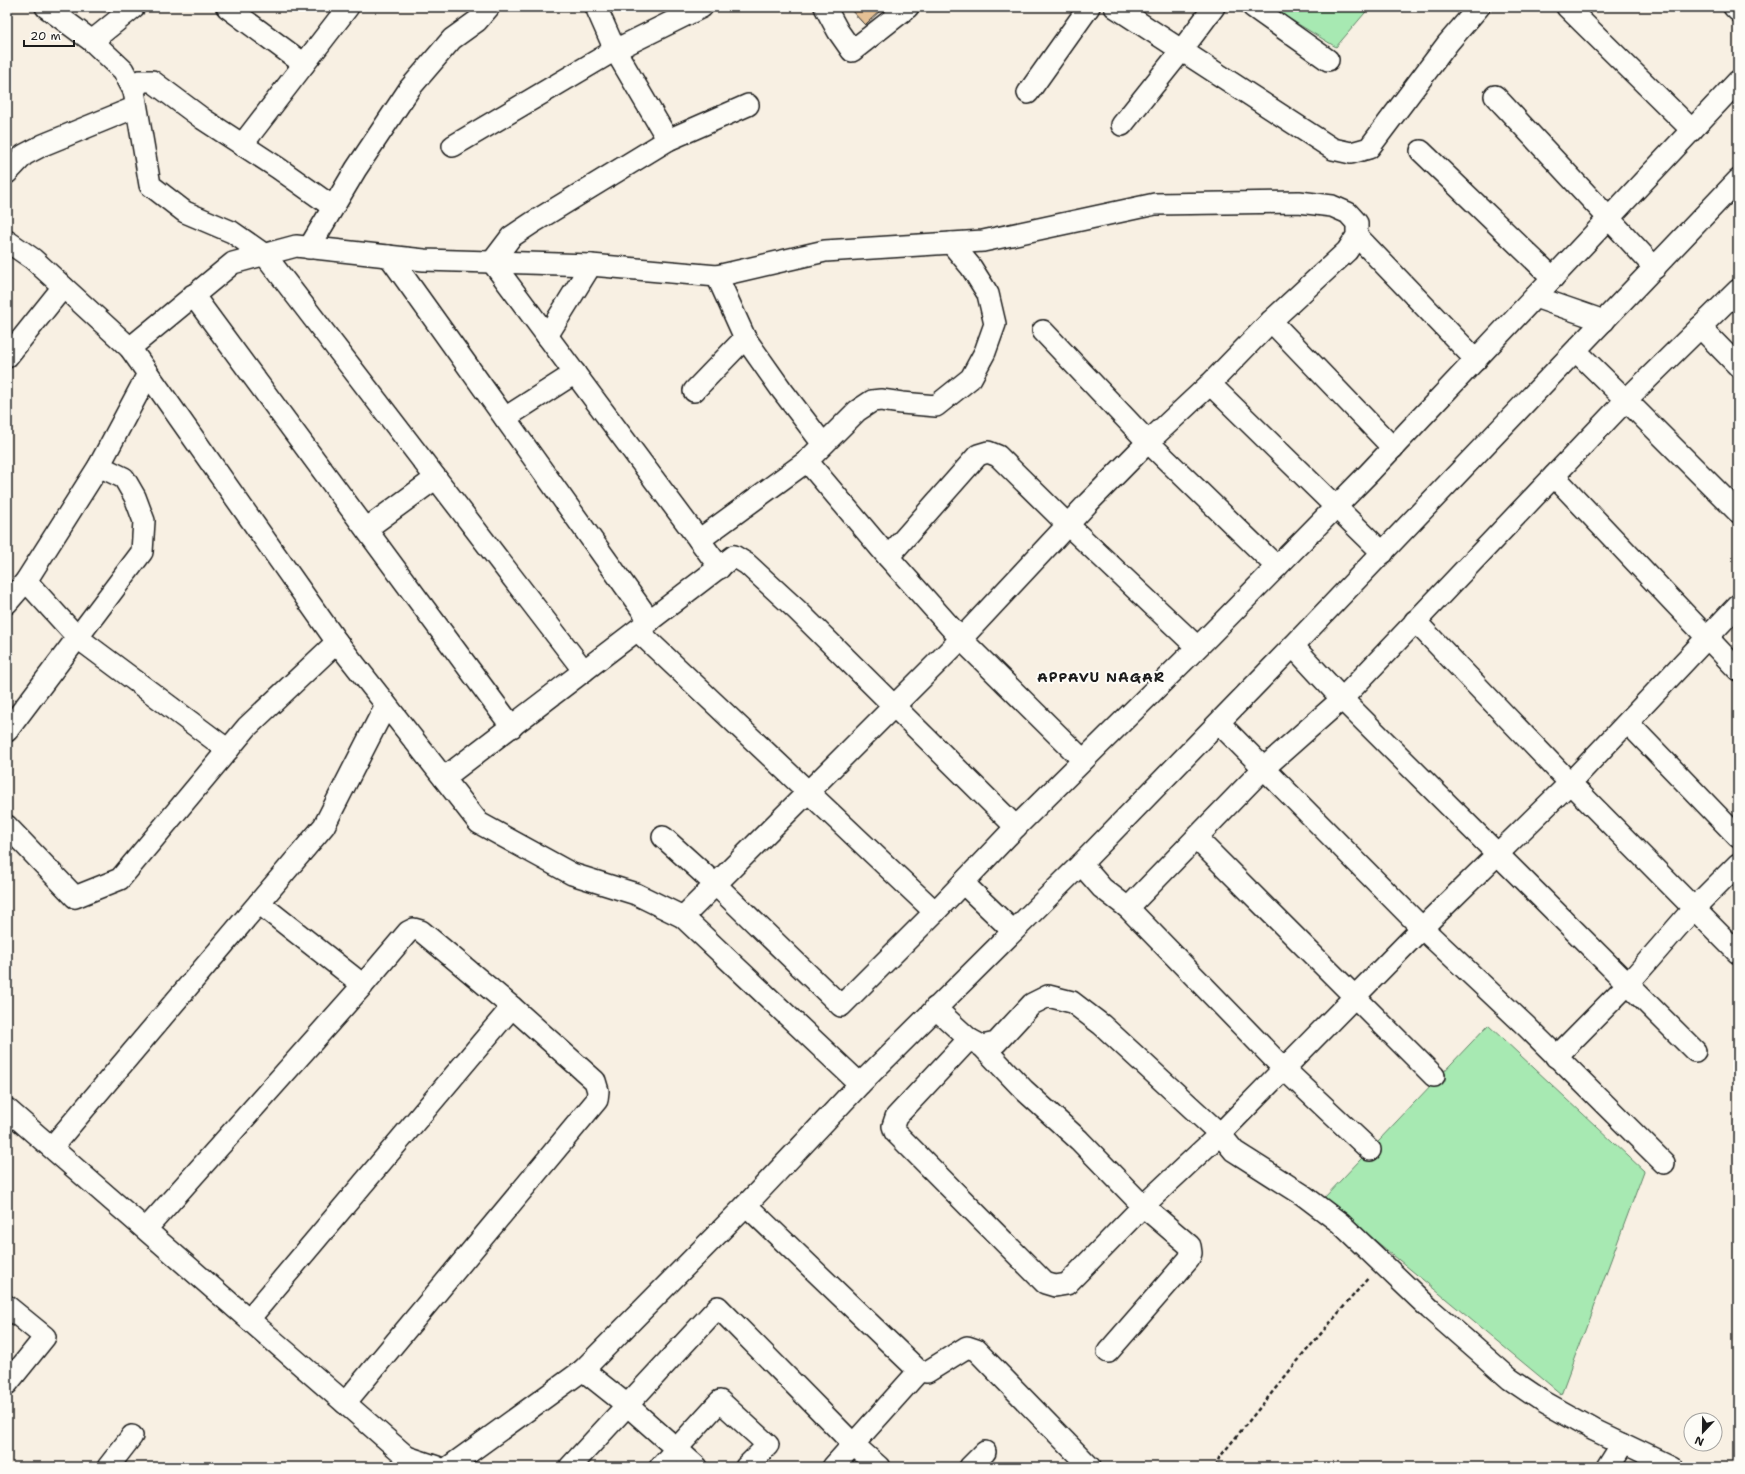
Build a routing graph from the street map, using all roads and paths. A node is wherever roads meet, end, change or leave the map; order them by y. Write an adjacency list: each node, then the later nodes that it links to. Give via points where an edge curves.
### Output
1 (46, 7): 18 (street)
2 (134, 7): 18 (street)
3 (226, 7): 22 (street)
4 (348, 7): 22 (street)
5 (489, 7): 36 (street, via 477,21 452,39 410,88)
6 (596, 7): 19 (street)
7 (702, 7): 19 (street)
8 (825, 7): 9 (street, via 852,51)
9 (908, 7)
10 (1089, 7): 24 (street)
11 (1115, 7): 20 (street)
12 (1214, 7): 20 (street)
13 (1252, 7): 21 (street)
14 (1567, 7): 29 (street)
15 (1734, 7): 17 (street)
16 (1474, 9): 20 (street, via 1369,148 1352,153 1333,149)
17 (1738, 11)
18 (92, 41): 26 (street, via 123,70)
19 (615, 50): 30 (street); 32 (street)
20 (1182, 51): 28 (street)
21 (1328, 60)
22 (304, 64): 31 (street)
23 (1738, 81): 29 (street)
24 (1028, 93)
25 (1495, 96): 37 (street)
26 (135, 99): 31 (street, via 140,81 152,81); 34 (street, via 24,155); 42 (street, via 150,185 185,212 232,232)
27 (748, 105): 30 (street)
28 (1122, 125)
29 (1692, 130): 37 (street)
30 (668, 140): 44 (street, via 511,237)
31 (242, 145): 36 (street)
32 (453, 146)
33 (1421, 151): 48 (street)
34 (7, 173)
35 (1738, 180): 46 (street)
36 (333, 207): 41 (street)
37 (1608, 219): 46 (street); 48 (street)
38 (1357, 236): 40 (street, via 1357,223 1348,213 1332,206 1299,202 1155,204 983,241); 53 (street, via 1347,251); 62 (street)
39 (7, 241): 49 (street, via 33,259)
40 (951, 243): 47 (street, via 825,251); 71 (street, via 971,267 988,294 995,324 985,352 971,378 936,406 872,401 857,411)
41 (309, 248): 42 (street, via 296,246); 43 (street)
42 (265, 255): 51 (street, via 233,263); 76 (street)
43 (389, 256): 44 (street); 69 (street)
44 (492, 262): 45 (street); 57 (street)
45 (592, 265): 47 (street); 57 (street)
46 (1655, 268): 54 (street)
47 (716, 276): 58 (street)
48 (1553, 278): 52 (street)
49 (63, 286): 59 (street); 61 (street)
50 (1738, 290): 55 (street)
51 (193, 295): 59 (street); 80 (street)
52 (1535, 297): 54 (street); 62 (street)
53 (1271, 321): 66 (street); 72 (street)
54 (1604, 321): 60 (street)
55 (1700, 327): 63 (street); 68 (street)
56 (1043, 331): 70 (street)
57 (547, 336): 64 (street)
58 (745, 338): 67 (street); 71 (street)
59 (130, 348): 65 (street)
60 (1576, 351): 68 (street); 82 (street)
61 (7, 357)
62 (1476, 360): 72 (street)
63 (1738, 366)
64 (575, 373): 69 (street); 81 (street)
65 (148, 374): 74 (street); 94 (street)
66 (1210, 384): 70 (street); 77 (street)
67 (694, 391)
68 (1626, 400): 75 (street); 78 (street)
69 (505, 418): 90 (street)
70 (1148, 442): 79 (street); 84 (street)
71 (823, 444): 73 (street)
72 (1393, 448): 77 (street)
73 (807, 461): 81 (street); 83 (street)
74 (100, 466): 86 (street); 91 (street, via 124,478 135,497 144,521 142,552)
75 (1554, 476): 89 (street); 92 (street)
76 (436, 478): 80 (street); 98 (street)
77 (1336, 508): 82 (street); 84 (street)
78 (1738, 512)
79 (1068, 525): 83 (street, via 998,456 988,452 978,455); 93 (street); 96 (street)
80 (366, 529): 104 (street)
81 (700, 540): 85 (street)
82 (1383, 553): 95 (street)
83 (888, 557): 93 (street)
84 (1277, 567): 96 (street)
85 (720, 568): 90 (street); 101 (street, via 734,556 747,564)
86 (26, 582): 87 (street); 91 (street)
87 (7, 604)
88 (1738, 605): 92 (street)
89 (1415, 621): 99 (street); 110 (street)
90 (644, 626): 98 (street); 111 (street)
91 (78, 638): 105 (street); 106 (street)
92 (1707, 638): 97 (street); 102 (street)
93 (961, 639): 101 (street); 107 (street)
94 (338, 642): 100 (street); 106 (street, via 247,727)
95 (1293, 646): 99 (street); 103 (street)
96 (1197, 647): 107 (street)
97 (1738, 670)
98 (584, 672): 104 (street)
99 (1342, 699): 108 (street); 117 (street)
100 (386, 705): 109 (street); 122 (street, via 324,826)
101 (894, 705): 111 (street); 113 (street)
102 (1628, 722): 110 (street); 115 (street)
103 (1219, 723): 108 (street); 118 (street)
104 (512, 727): 109 (street)
105 (7, 730)
106 (228, 750): 112 (street, via 120,879 75,897)
107 (1083, 760): 113 (street)
108 (1264, 768): 116 (street); 127 (street)
109 (444, 778): 126 (street, via 479,823 572,874 636,894)
110 (1570, 783): 117 (street); 124 (street)
111 (808, 792): 121 (street); 125 (street)
112 (7, 826)
113 (1016, 827): 120 (street)
114 (663, 837): 121 (street)
115 (1738, 837)
116 (1196, 838): 123 (street); 132 (street)
117 (1498, 853): 127 (street); 130 (street)
118 (1081, 864): 123 (street, via 1102,888); 128 (street)
119 (1738, 864): 124 (street)
120 (963, 883): 125 (street); 128 (street)
121 (716, 885): 125 (street, via 841,1006); 126 (street)
122 (259, 903): 131 (street); 143 (street)
123 (1128, 908): 138 (street)
124 (1694, 908): 129 (street); 130 (street)
125 (935, 912)
126 (683, 917): 140 (street)
127 (1422, 928): 132 (street); 137 (street)
128 (1013, 931): 134 (street)
129 (1738, 953)
130 (1628, 984): 136 (street); 137 (street)
131 (363, 985): 133 (street, via 408,932 414,929 421,931); 148 (street)
132 (1355, 997): 138 (street); 139 (street)
133 (512, 1007): 151 (street); 156 (street, via 595,1081 598,1091 596,1100)
134 (934, 1008): 135 (street); 140 (street)
135 (975, 1043): 142 (street, via 996,1043 1032,1004 1048,996 1072,1002 1102,1025); 147 (street, via 1079,1140); 147 (street, via 896,1117 893,1126 895,1132 1045,1282 1055,1286 1067,1284)
136 (1695, 1051)
137 (1556, 1056): 145 (street)
138 (1283, 1068): 142 (street); 144 (street)
139 (1434, 1076)
140 (860, 1084): 146 (street)
141 (7, 1109): 143 (street)
142 (1220, 1134): 147 (street); 149 (street, via 1234,1151 1303,1195 1340,1223)
143 (52, 1147): 148 (street)
144 (1370, 1150)
145 (1664, 1163)
146 (746, 1205): 153 (street); 154 (street)
147 (1144, 1206): 152 (street, via 1190,1246 1191,1254)
148 (146, 1229): 151 (street)
149 (1381, 1263): 159 (street, via 1510,1379 1544,1402); 172 (path, via 1219,1458)
150 (7, 1306): 155 (street, via 45,1337)
151 (249, 1319): 156 (street)
152 (1108, 1352)
153 (583, 1370): 157 (street); 164 (street)
154 (919, 1371): 160 (street); 171 (street, via 927,1372 967,1347 976,1350)
155 (7, 1384)
156 (345, 1403): 163 (street, via 407,1457)
157 (627, 1405): 160 (street, via 718,1307); 161 (street); 165 (street)
158 (132, 1436): 162 (street)
159 (1621, 1443): 173 (street); 174 (street)
160 (854, 1445): 169 (street); 170 (street)
161 (675, 1449): 166 (street); 167 (street); 168 (street, via 720,1401 768,1445)
162 (108, 1467)
163 (437, 1467)
164 (450, 1467)
165 (570, 1467)
166 (660, 1467)
167 (697, 1467)
168 (746, 1467)
169 (833, 1467)
170 (879, 1467)
171 (1090, 1467)
172 (1216, 1467)
173 (1606, 1467)
174 (1671, 1467)

